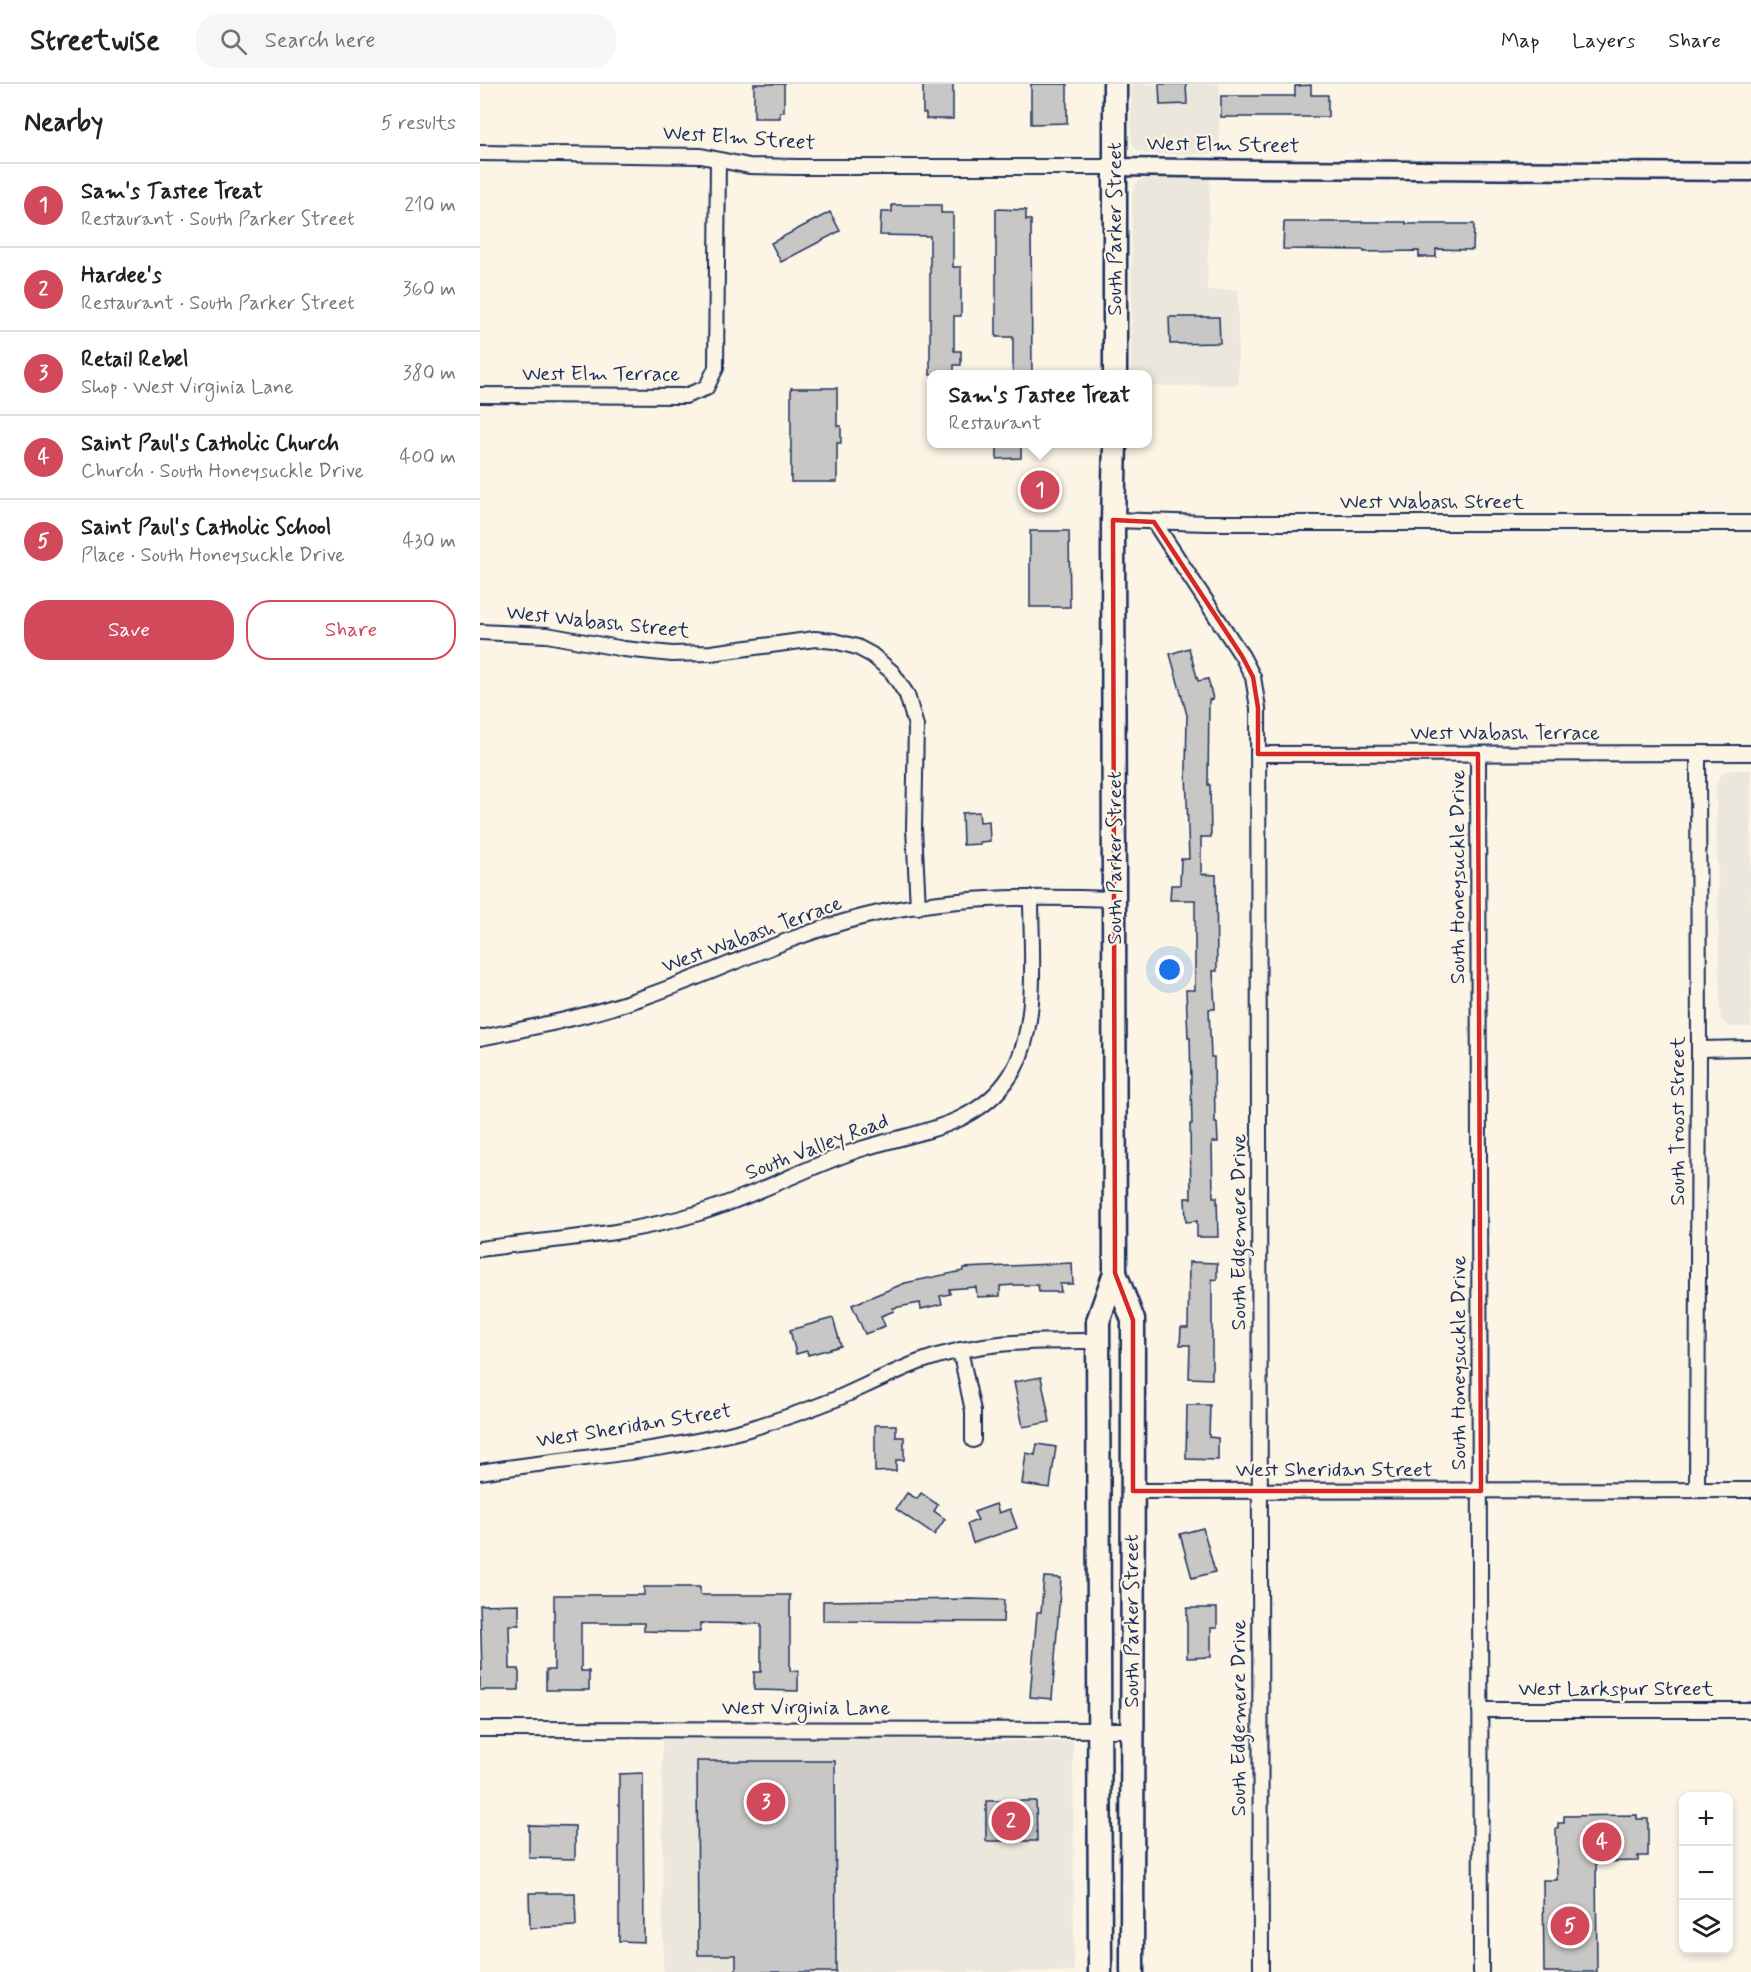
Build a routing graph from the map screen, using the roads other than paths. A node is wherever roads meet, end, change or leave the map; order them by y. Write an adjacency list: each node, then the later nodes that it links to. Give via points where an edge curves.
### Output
1 (1115, 84): 4 (highway, South Parker Street)
2 (480, 153): 3 (street, West Elm Street, via 657,154)
3 (718, 160): 4 (street, West Elm Street, via 788,167); 7 (street, West Elm Terrace, via 716,368 706,387 685,396)
4 (1115, 166): 5 (street, West Elm Street); 6 (highway, South Parker Street)
5 (1751, 172)
6 (1115, 370)
7 (480, 396)
8 (1115, 448): 9 (highway, South Parker Street)
9 (1113, 520): 10 (street, West Wabash Street); 18 (highway, South Parker Street)
10 (1154, 522): 11 (street, West Wabash Street); 15 (street, South Edgemere Drive, via 1253,677)
11 (1751, 523)
12 (480, 632): 19 (street, West Wabash Street, via 547,635 672,654 711,653 815,639 857,647 872,655 892,672 907,695 916,726)
13 (1698, 753): 14 (street, West Wabash Terrace); 16 (street, West Wabash Terrace); 22 (street, South Troost Street)
14 (1751, 753)
15 (1258, 754): 16 (street, West Wabash Terrace); 32 (street, South Edgemere Drive)
16 (1478, 754): 33 (street, South Honeysuckle Drive)
17 (1031, 898): 18 (street, West Wabash Terrace); 19 (street, West Wabash Terrace); 23 (street, South Valley Road, via 1030,1024 1023,1051 998,1092 970,1114 936,1129 834,1158 764,1191 698,1214 610,1232)
18 (1116, 899): 24 (highway, South Parker Street)
19 (918, 907): 20 (street, West Wabash Terrace, via 814,930 599,1012)
20 (480, 1038)
21 (1751, 1048): 22 (street)
22 (1699, 1049): 29 (street, South Troost Street)
23 (480, 1249)
24 (1115, 1273): 25 (highway, South Parker Street, via 1098,1321); 31 (highway, South Parker Street, via 1133,1320)
25 (1098, 1341): 26 (street, West Sheridan Street, via 1026,1341); 37 (highway, South Parker Street)
26 (960, 1350): 27 (street, via 973,1411); 28 (street, West Sheridan Street, via 919,1362 833,1400 745,1430 654,1449)
27 (973, 1440)
28 (480, 1472)
29 (1696, 1490): 30 (street, West Sheridan Street); 33 (street, West Sheridan Street)
30 (1751, 1490)
31 (1133, 1491): 32 (street, West Sheridan Street); 38 (highway, South Parker Street)
32 (1260, 1491): 33 (street, West Sheridan Street); 41 (street, South Edgemere Drive)
33 (1481, 1491): 34 (street, South Honeysuckle Drive)
34 (1480, 1710): 35 (street, West Larkspur Street); 42 (street, South Honeysuckle Drive)
35 (1751, 1710)
36 (480, 1729): 37 (street, West Virginia Lane)
37 (1099, 1730): 38 (street, West Virginia Lane); 39 (highway, South Parker Street)
38 (1132, 1730): 40 (highway, South Parker Street)
39 (1100, 1972)
40 (1132, 1972)
41 (1261, 1972)
42 (1481, 1972)

